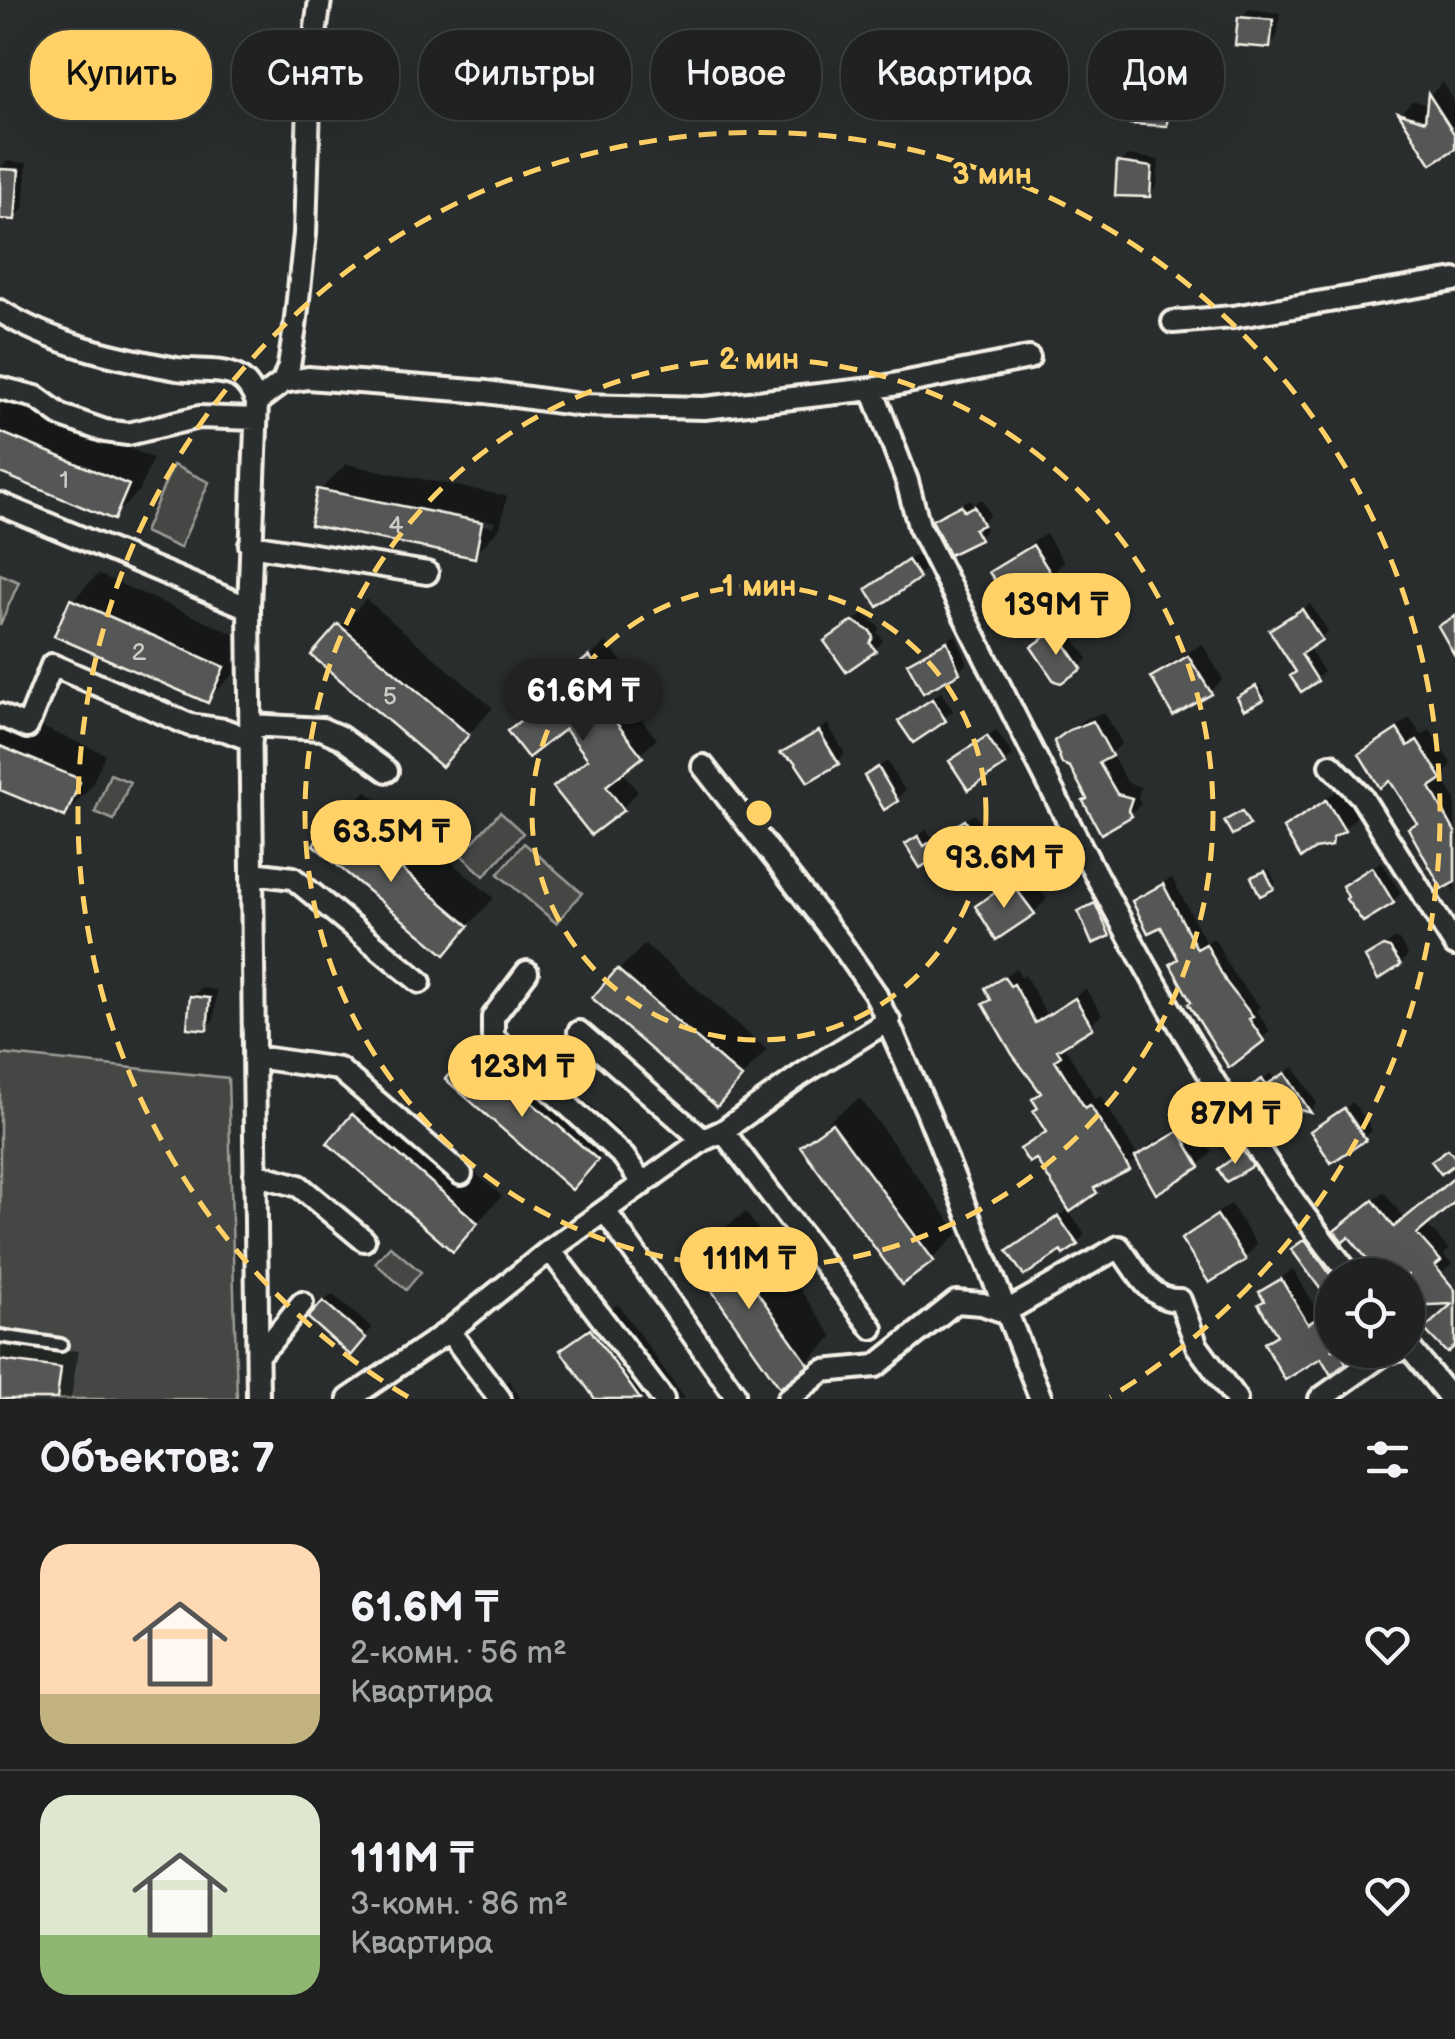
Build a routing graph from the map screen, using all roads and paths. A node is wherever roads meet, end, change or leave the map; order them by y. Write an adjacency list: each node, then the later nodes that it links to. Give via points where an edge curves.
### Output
1 (322, 2): 6 (street, via 310,70 305,234)
2 (1455, 280): 4 (street)
3 (0, 311): 9 (street, via 61,340 239,378)
4 (1172, 322)
5 (1028, 358): 8 (street)
6 (283, 382): 8 (street, via 347,379 644,409); 9 (street)
7 (0, 388): 9 (street, via 36,397 62,416 106,432 128,434)
8 (872, 388): 33 (street, via 919,526 1112,908 1193,1047)
9 (256, 411): 11 (street)
10 (0, 504): 13 (street)
11 (250, 544): 12 (street); 13 (street)
12 (427, 573)
13 (248, 608): 15 (street)
14 (0, 715): 15 (street, via 27,727 52,665 190,725)
15 (251, 732): 18 (street, via 322,729); 19 (street)
16 (703, 766): 23 (street, via 839,941)
17 (1331, 766): 20 (street, via 1361,796)
18 (387, 771)
19 (252, 873): 22 (street, via 293,878); 25 (street)
20 (1455, 946)
21 (526, 972): 29 (street, via 493,1017 493,1037 624,1158)
22 (420, 982)
23 (888, 1020): 26 (street); 35 (street)
24 (580, 1032): 26 (street)
25 (256, 1056): 27 (street); 28 (street, via 339,1069)
26 (713, 1136): 29 (street); 36 (street)
27 (255, 1174): 31 (street, via 299,1186); 40 (street)
28 (460, 1174)
29 (643, 1184): 30 (street)
30 (605, 1211): 32 (street); 43 (street)
31 (364, 1240)
32 (550, 1250): 37 (street); 47 (street)
33 (1338, 1258)
34 (302, 1303): 40 (street)
35 (1005, 1312): 48 (street, via 956,1302 876,1366 823,1371); 49 (street); 50 (street, via 1119,1247 1157,1296 1180,1300 1198,1346)
36 (872, 1328)
37 (449, 1331): 45 (street); 46 (street)
38 (0, 1336): 39 (lane)
39 (60, 1345)
40 (258, 1354): 44 (street)
41 (1364, 1368): 51 (street)
42 (1423, 1368): 52 (street)
43 (734, 1393)
44 (258, 1399)
45 (350, 1399)
46 (500, 1399)
47 (663, 1399)
48 (788, 1399)
49 (1041, 1399)
50 (1236, 1399)
51 (1320, 1399)
52 (1451, 1399)

